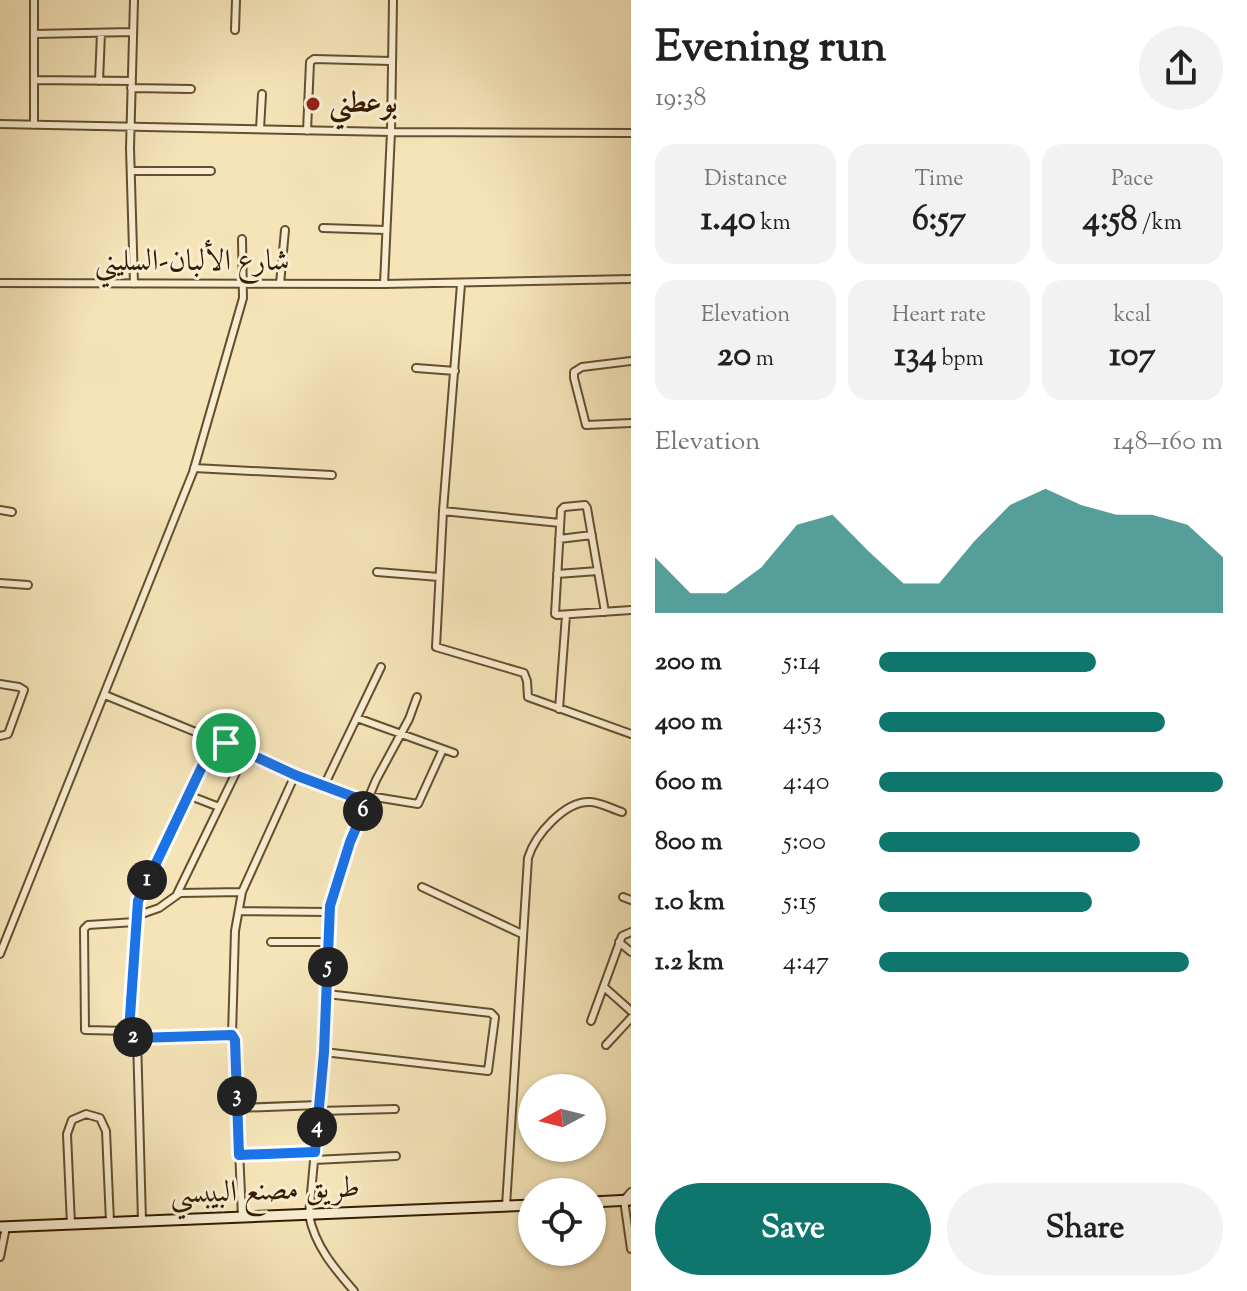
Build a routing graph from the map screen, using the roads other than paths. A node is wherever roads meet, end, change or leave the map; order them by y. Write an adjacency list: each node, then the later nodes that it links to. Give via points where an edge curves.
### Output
1 (34, 0): 8 (street)
2 (134, 0): 6 (street)
3 (236, 0): 5 (street)
4 (393, 0): 9 (street)
5 (235, 30)
6 (133, 32): 7 (street); 12 (street)
7 (101, 33): 8 (street); 11 (street)
8 (34, 34): 10 (street)
9 (391, 61): 19 (street, via 310,62); 20 (street)
10 (34, 80): 11 (street); 16 (street)
11 (99, 81): 12 (street)
12 (132, 84): 13 (street); 17 (street)
13 (191, 89)
14 (262, 94): 18 (street)
15 (0, 124): 16 (street)
16 (34, 125): 17 (street)
17 (131, 125): 18 (street); 22 (street)
18 (260, 129): 19 (street)
19 (307, 131): 20 (street)
20 (391, 132): 21 (street); 26 (street)
21 (631, 133)
22 (133, 171): 23 (street); 31 (street)
23 (211, 171)
24 (323, 228): 26 (street)
25 (285, 230): 32 (street)
26 (386, 230): 33 (street)
27 (242, 239): 30 (street)
28 (631, 279): 34 (street, شارع الألبان-السليني)
29 (0, 283): 31 (street, شارع الألبان-السليني)
30 (242, 283): 31 (street, شارع الألبان-السليني); 32 (street, شارع الألبان-السليني); 39 (street, via 243,298)
31 (134, 284)
32 (280, 284): 33 (street, شارع الألبان-السليني)
33 (384, 284): 34 (street, شارع الألبان-السليني)
34 (461, 284): 37 (street)
35 (631, 361): 38 (street, via 582,367 574,378 586,425)
36 (416, 368): 37 (street)
37 (455, 371): 42 (street)
38 (631, 423)
39 (194, 468): 40 (street); 58 (street)
40 (332, 475)
41 (0, 510): 43 (street)
42 (443, 511): 44 (street); 50 (street)
43 (12, 512)
44 (560, 523): 45 (street, via 564,507 585,505); 46 (street)
45 (592, 535): 46 (street); 47 (street)
46 (559, 539): 49 (street)
47 (598, 571): 49 (street); 54 (street)
48 (377, 572): 50 (street)
49 (557, 574): 55 (street, via 553,612)
50 (439, 577): 60 (street, via 436,647 524,673 528,697)
51 (0, 583): 52 (street)
52 (28, 585)
53 (631, 610): 54 (street)
54 (605, 612): 55 (street)
55 (566, 615): 60 (street)
56 (381, 667): 61 (street)
57 (0, 686): 64 (street, via 24,690 8,734)
58 (105, 695): 65 (street); 87 (street)
59 (417, 697): 62 (street)
60 (559, 709): 63 (street)
61 (357, 718): 62 (street); 70 (street)
62 (401, 733): 66 (street); 72 (street)
63 (631, 734)
64 (0, 736)
65 (226, 743): 67 (street); 71 (street, via 208,754)
66 (443, 749): 68 (street); 72 (street, via 418,804)
67 (246, 752): 69 (street); 73 (street)
68 (454, 753)
69 (295, 775): 70 (street); 76 (street)
70 (324, 786): 72 (street)
71 (188, 795): 73 (street); 80 (street, via 139,895)
72 (368, 799): 79 (street)
73 (219, 807): 77 (street)
74 (622, 812): 82 (street, via 595,802 573,805 538,838 527,865)
75 (422, 887): 82 (street)
76 (242, 892): 77 (street); 78 (street)
77 (177, 894): 80 (street)
78 (239, 911): 79 (street); 94 (street)
79 (329, 912): 84 (street)
80 (136, 919): 93 (street); 93 (street, via 84,929 85,1030)
81 (631, 932): 85 (street)
82 (522, 934): 106 (street)
83 (271, 942): 84 (street)
84 (328, 942): 89 (street)
85 (619, 942): 86 (street); 88 (street)
86 (631, 952)
87 (0, 954)
88 (604, 987): 90 (street); 92 (street)
89 (327, 994): 97 (street); 97 (street, via 495,1017 488,1071)
90 (631, 1011)
91 (631, 1018): 96 (street)
92 (591, 1021)
93 (129, 1031): 95 (street)
94 (232, 1035): 95 (street); 98 (street)
95 (137, 1038): 110 (street)
96 (606, 1045)
97 (324, 1052): 99 (street)
98 (237, 1108): 99 (street); 101 (street)
99 (319, 1108): 100 (street); 102 (street)
100 (395, 1109)
101 (239, 1155): 102 (street); 109 (street)
102 (315, 1156): 103 (street); 108 (street)
103 (396, 1156)
104 (629, 1197): 105 (main road); 114 (street)
105 (606, 1200)
106 (506, 1206): 107 (main road, طريق مصنع البيبسي); 108 (main road, طريق مصنع البيبسي)
107 (518, 1206)
108 (309, 1215): 109 (main road, طريق مصنع البيبسي); 116 (street, via 327,1260)
109 (242, 1217): 110 (main road, طريق مصنع البيبسي)
110 (142, 1221): 111 (main road, طريق مصنع البيبسي)
111 (110, 1222): 112 (main road, طريق مصنع البيبسي); 112 (street, via 106,1131 100,1118 86,1114 72,1120 67,1134)
112 (71, 1225): 113 (main road, طريق مصنع البيبسي)
113 (3, 1227): 115 (street)
114 (631, 1249)
115 (0, 1257)
116 (354, 1291)

